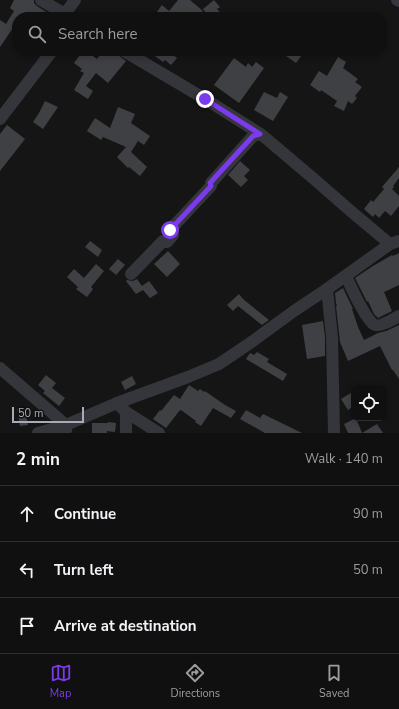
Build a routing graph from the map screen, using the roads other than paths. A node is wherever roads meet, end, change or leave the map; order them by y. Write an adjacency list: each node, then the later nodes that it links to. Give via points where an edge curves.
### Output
1 (41, 0): 3 (street)
2 (75, 0): 4 (street)
3 (62, 12)
4 (69, 12)
5 (48, 56): 7 (street)
6 (132, 56): 8 (street)
7 (0, 119)
8 (260, 134): 9 (street); 10 (street, via 253,136 210,183 211,186 170,230 173,235 167,242 163,241)
9 (394, 242): 11 (street)
10 (131, 274)
11 (346, 276): 12 (street); 13 (street, via 370,322 379,325)
12 (327, 289): 15 (street, via 219,364); 21 (street, via 332,338)
13 (399, 316)
14 (0, 368): 17 (street)
15 (117, 403): 16 (street); 17 (street)
16 (126, 412): 19 (street); 20 (street)
17 (66, 429): 18 (street)
18 (38, 433)
19 (126, 433)
20 (159, 433)
21 (334, 433)

